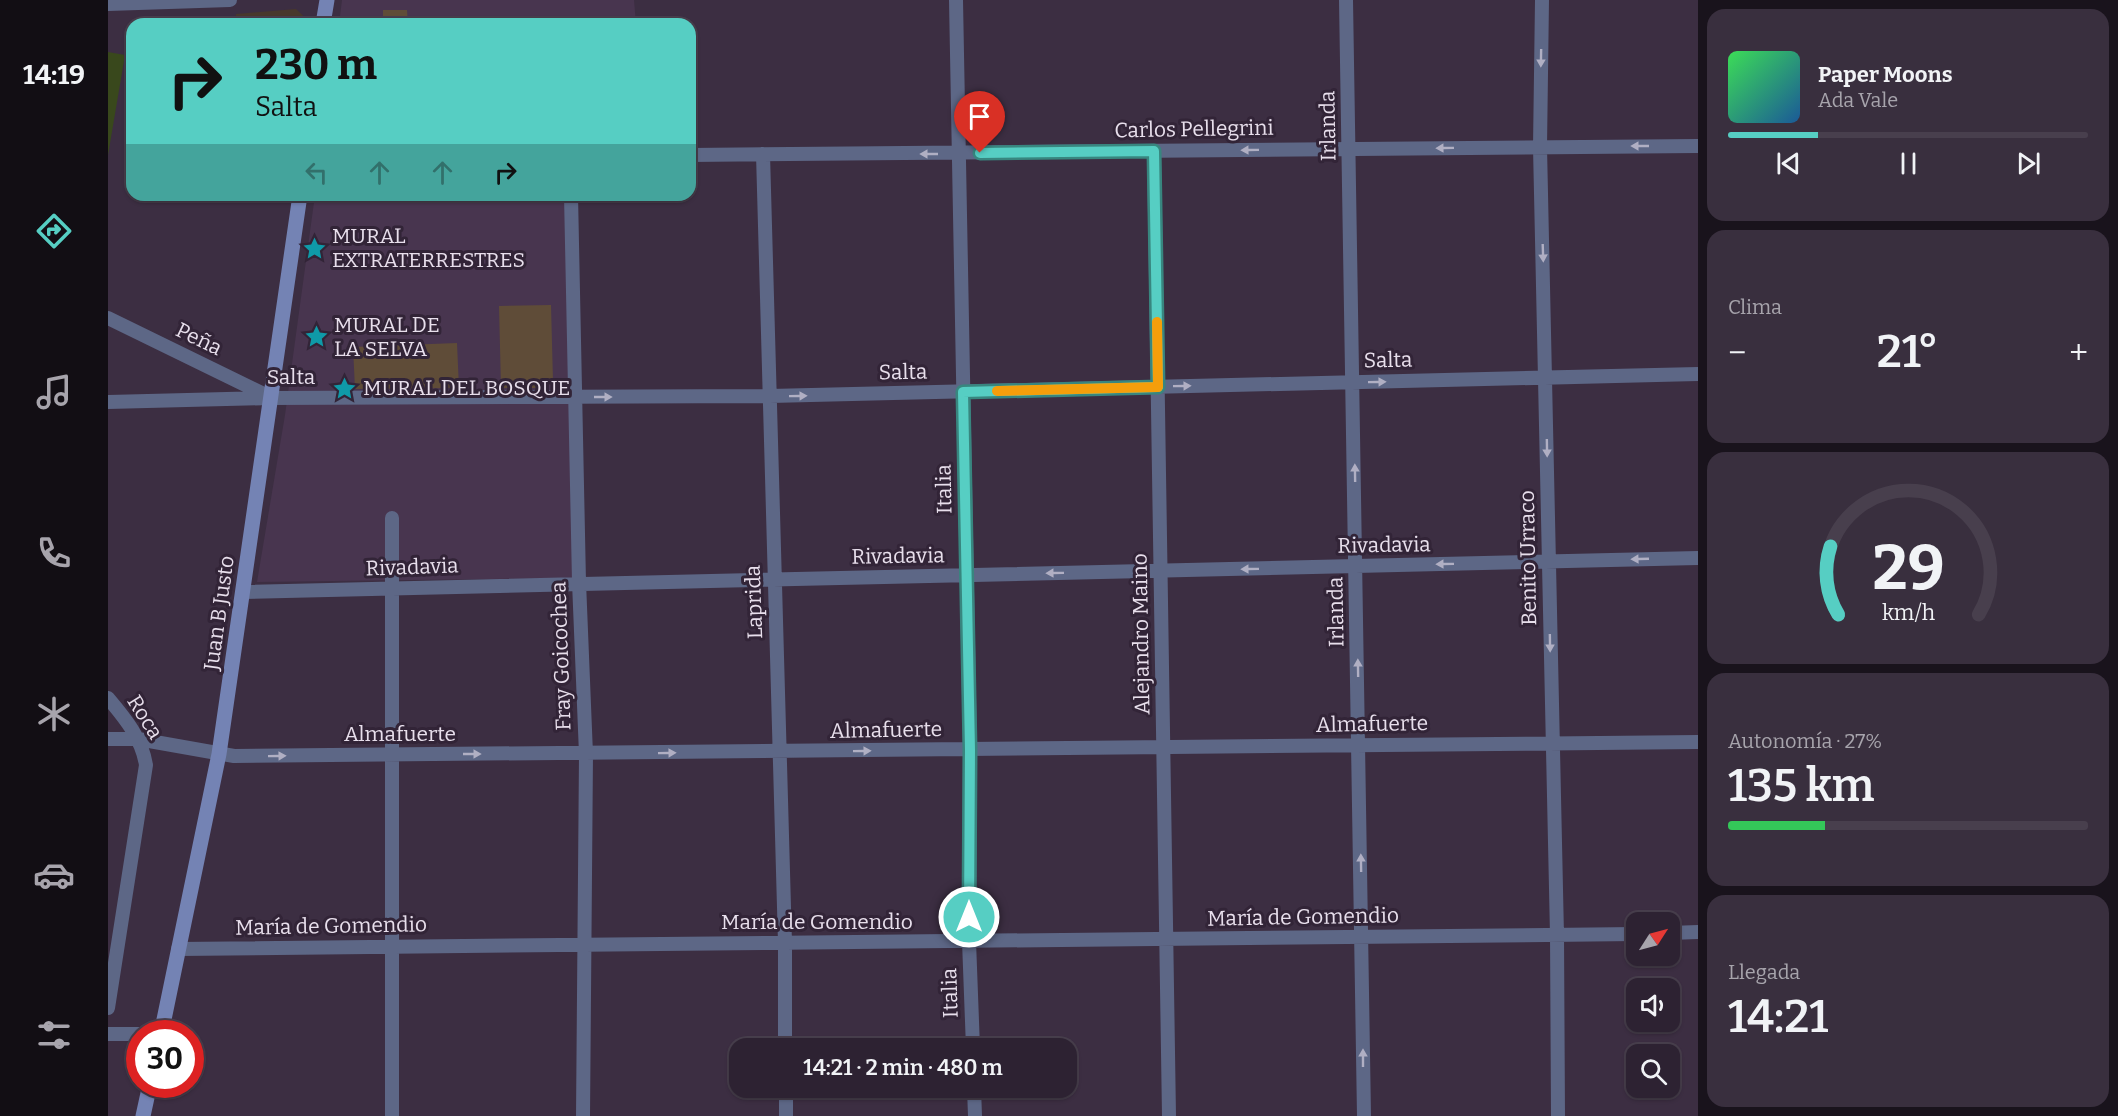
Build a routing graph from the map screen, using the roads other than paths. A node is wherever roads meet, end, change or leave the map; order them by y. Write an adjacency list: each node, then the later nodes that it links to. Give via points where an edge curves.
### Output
1 (230, 0): 6 (street)
2 (327, 0): 7 (main road)
3 (956, 0): 13 (street, Italia)
4 (1347, 0): 10 (street, Irlanda)
5 (1542, 0): 9 (street, Benito Urraco, one-way to 9)
6 (108, 4)
7 (324, 18)
8 (1698, 146): 9 (street, Carlos Pellegrini, one-way to 9)
9 (1540, 147): 10 (street, Carlos Pellegrini, one-way to 10); 19 (street, Benito Urraco, one-way to 19)
10 (1349, 149): 11 (street, Carlos Pellegrini, one-way to 11); 20 (street, Irlanda)
11 (1154, 151): 13 (street, Carlos Pellegrini); 21 (street, Alejandro Maino)
12 (763, 154): 13 (street, Carlos Pellegrini, one-way to 12); 14 (street, Carlos Pellegrini); 23 (street, Laprida)
13 (958, 154): 22 (street, Italia)
14 (696, 155)
15 (299, 201): 25 (main road, Juan B Justo)
16 (571, 201): 24 (street, Fray Goicochea)
17 (108, 318): 25 (street, Peña)
18 (1698, 374): 19 (street, Salta)
19 (1546, 378): 20 (street, Salta, one-way to 19); 29 (street, Benito Urraco, one-way to 29)
20 (1353, 382): 21 (street, Salta, one-way to 20); 30 (street, Irlanda, one-way to 20)
21 (1158, 387): 22 (street, Salta); 31 (street, Alejandro Maino)
22 (963, 392): 23 (street, Salta, one-way to 22); 32 (street, Italia)
23 (770, 396): 24 (street, Salta, one-way to 23); 33 (street, Laprida)
24 (575, 397): 25 (street, Salta); 34 (street, Fray Goicochea)
25 (271, 398): 26 (street, Salta); 36 (main road, Juan B Justo)
26 (108, 402)
27 (392, 518): 35 (street)
28 (1698, 558): 29 (street, Rivadavia, one-way to 29)
29 (1548, 562): 30 (street, Rivadavia, one-way to 30); 41 (street, Benito Urraco, one-way to 41)
30 (1356, 566): 31 (street, Rivadavia, one-way to 31); 42 (street, Irlanda, one-way to 30)
31 (1161, 571): 32 (street, Rivadavia, one-way to 32); 43 (street, Alejandro Maino)
32 (967, 575): 33 (street, Rivadavia); 44 (street, Italia)
33 (774, 580): 34 (street, Rivadavia); 45 (street, Laprida)
34 (579, 582): 35 (street, Rivadavia); 48 (street, Fray Goicochea)
35 (393, 589): 36 (street, Rivadavia); 47 (street)
36 (243, 592): 46 (main road, Juan B Justo)
37 (108, 698): 39 (street, Roca)
38 (108, 739): 39 (street)
39 (138, 739): 46 (street); 60 (street, Roca, via 146,765)
40 (1698, 742): 41 (street, Almafuerte)
41 (1552, 743): 42 (street, Almafuerte); 52 (street, Benito Urraco)
42 (1359, 745): 43 (street, Almafuerte); 53 (street, Irlanda, one-way to 42)
43 (1163, 747): 44 (street, Almafuerte); 54 (street, Alejandro Maino)
44 (970, 750): 45 (street, Almafuerte, one-way to 44); 55 (street, Italia)
45 (779, 752): 48 (street, Almafuerte, one-way to 45); 56 (street, Laprida)
46 (219, 754): 47 (street, Almafuerte, one-way to 47); 59 (main road, Juan B Justo)
47 (392, 754): 48 (street, Almafuerte, one-way to 48); 58 (street)
48 (586, 754): 57 (street, Fray Goicochea)
49 (1698, 932): 50 (street)
50 (1680, 933)
51 (1626, 934): 52 (street, María de Gomendio)
52 (1557, 935): 53 (street, María de Gomendio); 76 (street, Benito Urraco)
53 (1362, 937): 54 (street, María de Gomendio); 75 (street, Irlanda, one-way to 53)
54 (1167, 939): 55 (street, María de Gomendio); 74 (street, Alejandro Maino)
55 (969, 941): 56 (street, María de Gomendio); 65 (street, Italia)
56 (784, 943): 57 (street, María de Gomendio); 64 (street, Laprida)
57 (583, 945): 58 (street, María de Gomendio); 71 (street, Fray Goicochea)
58 (392, 946): 59 (street, María de Gomendio); 70 (street)
59 (178, 949): 61 (main road, Juan B Justo)
60 (108, 1008)
61 (164, 1020)
62 (108, 1034): 63 (street)
63 (126, 1034)
64 (785, 1038)
65 (973, 1038)
66 (147, 1098): 69 (main road)
67 (786, 1098): 72 (street)
68 (974, 1098): 73 (street)
69 (143, 1116)
70 (392, 1116)
71 (583, 1116)
72 (786, 1116)
73 (975, 1116)
74 (1169, 1116)
75 (1364, 1116)
76 (1558, 1116)

